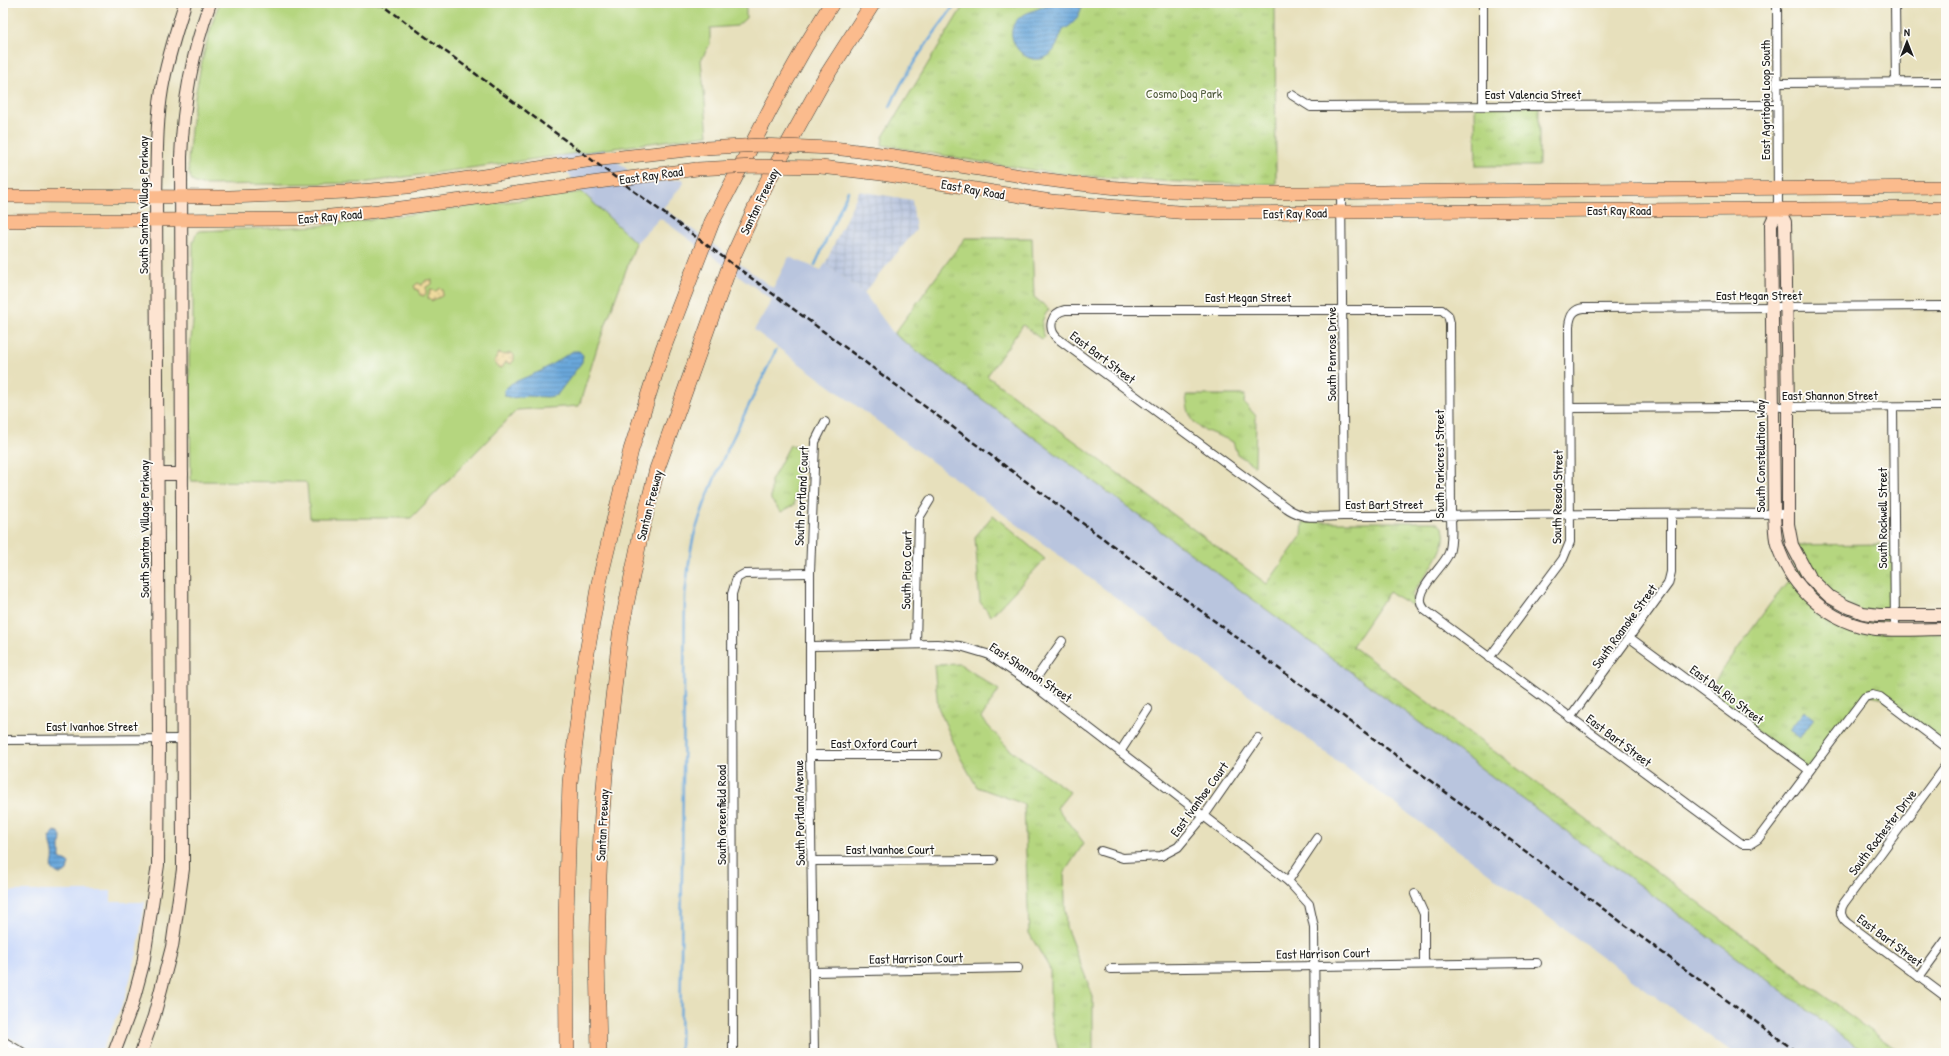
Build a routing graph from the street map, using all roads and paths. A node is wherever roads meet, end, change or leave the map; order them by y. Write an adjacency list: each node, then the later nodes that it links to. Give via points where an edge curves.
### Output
1 (186, 3): 17 (main road, South Santan Village Parkway, via 170,52 162,90)
2 (210, 3): 18 (main road, via 194,54 185,102)
3 (832, 3): 92 (highway, via 776,99 712,222 663,349 631,450 599,583 585,664 570,782 566,916)
4 (873, 3): 93 (highway, Santan Freeway, via 823,81 767,182 734,254 657,469 620,636 607,751 599,876)
5 (1483, 3): 13 (street)
6 (1777, 3): 10 (street, East Agritopia Loop South)
7 (1895, 3): 8 (street)
8 (1896, 82): 9 (street); 10 (street)
9 (1946, 82)
10 (1777, 83): 12 (street, East Agritopia Loop South)
11 (1292, 95): 13 (street, East Valencia Street, via 1311,107)
12 (1777, 104): 13 (street, East Valencia Street); 19 (street, East Agritopia Loop South)
13 (1483, 106)
14 (1946, 187): 19 (main road, East Ray Road)
15 (1341, 192): 18 (main road, East Ray Road, bridge, via 1196,191 1109,187 888,154 832,148 760,145 600,159 407,187 312,194); 19 (main road, East Ray Road); 21 (street, South Penrose Drive)
16 (3, 196): 17 (main road, East Ray Road)
17 (156, 197): 18 (main road, East Ray Road); 22 (main road, South Santan Village Parkway)
18 (181, 197): 23 (main road)
19 (1778, 198): 20 (main road, East Ray Road); 21 (main road, East Ray Road); 25 (main road, via 1785,222); 27 (main road, South Constellation Way, via 1771,224)
20 (1946, 208)
21 (1341, 212): 23 (main road, East Ray Road, bridge, via 1189,213 1106,207 1007,195 882,174 821,167 754,166 697,169 332,216 273,220); 28 (street, South Penrose Drive)
22 (156, 220): 23 (main road, East Ray Road); 24 (main road, East Ray Road); 38 (main road, South Santan Village Parkway)
23 (181, 220): 39 (main road)
24 (3, 221)
25 (1786, 306): 26 (street, East Megan Street); 27 (street, East Megan Street); 35 (main road)
26 (1946, 306)
27 (1773, 307): 29 (street, East Megan Street, via 1584,308); 34 (main road, South Constellation Way)
28 (1343, 309): 30 (street, East Megan Street, via 1436,308); 31 (street, East Megan Street, via 1065,310); 45 (street, South Penrose Drive)
29 (1574, 312): 36 (street, South Reseda Street, via 1569,326)
30 (1448, 314): 46 (street, South Parkcrest Street)
31 (1052, 320): 45 (street, East Bart Street, via 1052,330 1056,337 1287,508 1304,516)
32 (1893, 406): 33 (street, East Shannon Street); 35 (street, East Shannon Street); 50 (street, South Rockwell Street)
33 (1946, 406)
34 (1774, 407): 35 (street, East Shannon Street); 36 (street, East Shannon Street); 41 (main road, South Constellation Way)
35 (1788, 407): 42 (main road)
36 (1570, 408): 43 (street, South Reseda Street)
37 (825, 422): 47 (street, South Portland Court, via 815,442)
38 (158, 474): 39 (main road); 64 (main road, South Santan Village Parkway)
39 (182, 474): 62 (main road)
40 (930, 500): 55 (street, South Pico Court, via 919,518)
41 (1774, 514): 42 (street, East Bart Street); 44 (street, East Bart Street); 52 (main road, South Constellation Way, via 1775,533 1782,555 1793,576 1812,600 1825,610 1855,624 1875,629)
42 (1788, 514): 50 (main road, via 1792,545 1809,577 1819,588 1846,606 1863,613)
43 (1571, 515): 44 (street, East Bart Street); 46 (street, East Bart Street); 57 (street, South Reseda Street, via 1570,542 1566,555)
44 (1671, 515): 53 (street, South Roanoke Street, via 1669,581 1664,592)
45 (1344, 516): 46 (street, East Bart Street)
46 (1451, 516): 48 (street, South Parkcrest Street, via 1450,551 1421,593)
47 (810, 573): 56 (street, South Portland Avenue); 94 (street, South Greenfield Road, via 744,574 737,578 732,594)
48 (1421, 604): 57 (street, East Bart Street, via 1425,610)
49 (1946, 615): 50 (main road)
50 (1895, 616): 52 (street, South Rockwell Street)
51 (1946, 629): 52 (main road)
52 (1896, 630)
53 (1630, 638): 60 (street, South Roanoke Street); 70 (street, East Del Rio Street)
54 (1062, 641): 58 (street)
55 (916, 644): 56 (street, East Shannon Street); 58 (street, East Shannon Street, via 960,646 987,654)
56 (811, 646): 68 (street, South Portland Avenue)
57 (1490, 658): 60 (street, East Bart Street)
58 (1032, 684): 66 (street, East Shannon Street)
59 (1148, 709): 66 (street)
60 (1570, 718): 70 (street, East Bart Street, via 1743,845 1758,839)
61 (1258, 738): 71 (street, East Ivanhoe Court)
62 (182, 739): 64 (street, East Ivanhoe Street); 91 (main road, via 183,869 178,912 169,963)
63 (3, 740): 64 (street, East Ivanhoe Street)
64 (159, 740): 90 (main road, South Santan Village Parkway, via 158,865 152,914 136,991)
65 (1946, 747): 70 (street, via 1880,697 1870,695 1860,701)
66 (1120, 752): 71 (street, East Shannon Street)
67 (937, 754): 68 (street, East Oxford Court)
68 (810, 755): 75 (street, South Portland Avenue)
69 (1946, 765): 78 (street, South Rochester Drive, via 1844,902)
70 (1809, 770)
71 (1204, 816): 73 (street, East Ivanhoe Court, via 1178,847 1160,856 1123,858); 76 (street)
72 (1317, 838): 76 (street)
73 (1101, 851)
74 (993, 860): 75 (street, East Ivanhoe Court)
75 (812, 861): 85 (street, South Portland Avenue)
76 (1288, 882): 82 (street, via 1309,904 1314,927)
77 (1415, 894): 81 (street, via 1424,914)
78 (1841, 914): 86 (street, East Bart Street, via 1847,923)
79 (1946, 940): 86 (street)
80 (1537, 963): 81 (street, East Harrison Court)
81 (1424, 964): 82 (street, East Harrison Court)
82 (1313, 965): 84 (street, East Harrison Court); 96 (street)
83 (1018, 968): 85 (street, East Harrison Court)
84 (1110, 969)
85 (814, 972): 95 (street, South Portland Avenue)
86 (1919, 977): 87 (street, East Bart Street)
87 (1946, 997)
88 (3, 1042): 89 (street)
89 (23, 1053)
90 (114, 1053)
91 (141, 1053)
92 (567, 1053)
93 (599, 1053)
94 (733, 1053)
95 (814, 1053)
96 (1315, 1053)

